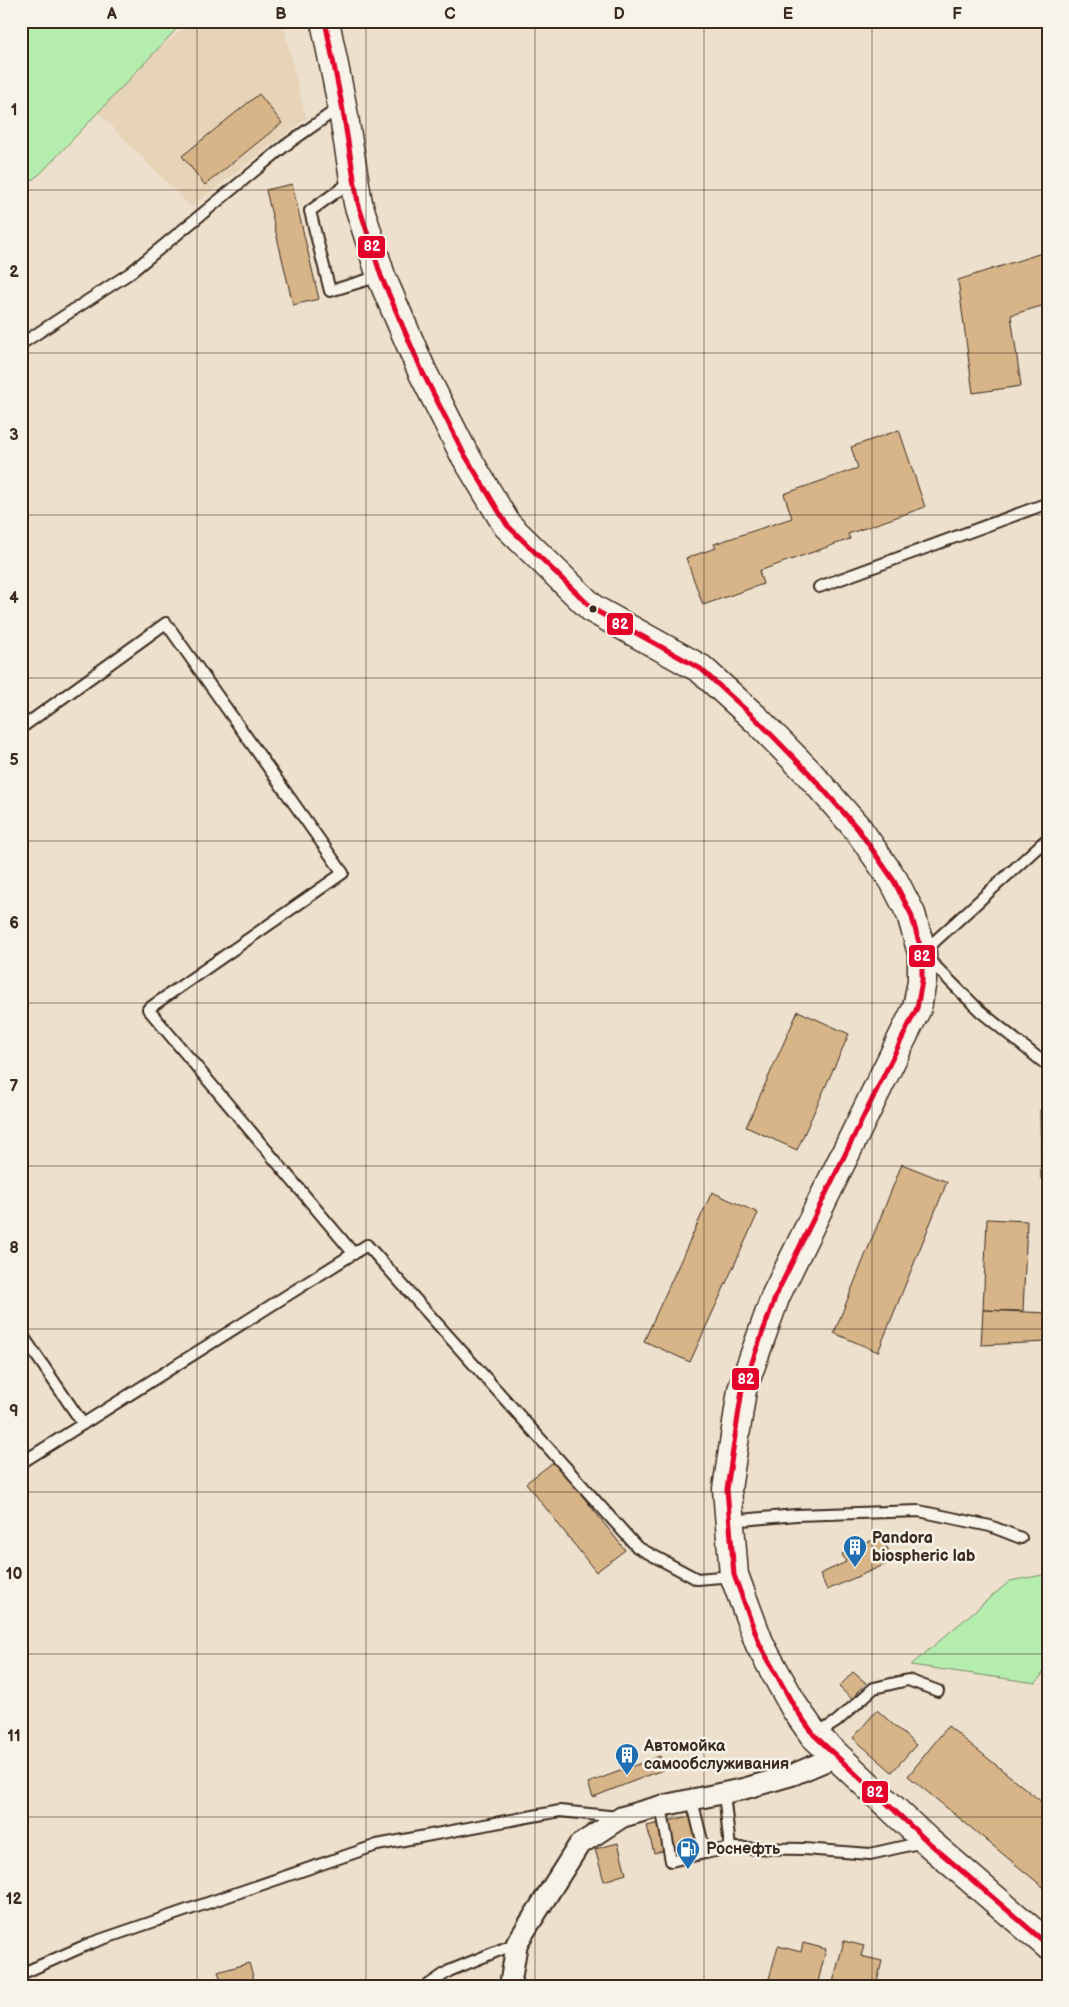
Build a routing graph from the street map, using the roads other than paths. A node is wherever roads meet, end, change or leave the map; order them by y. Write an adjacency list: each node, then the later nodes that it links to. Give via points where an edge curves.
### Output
1 (325, 21): 2 (street)
2 (342, 105): 3 (street); 5 (lane, via 286,145 130,273)
3 (354, 180): 4 (street); 4 (lane, via 310,211 330,291)
4 (381, 276): 10 (street, via 422,371 459,444 507,525 592,609 700,669 808,771 858,829 894,881 911,914)
5 (21, 344)
6 (1048, 503): 7 (lane)
7 (819, 587)
8 (21, 728): 12 (lane, via 166,623 343,873 148,1009)
9 (1048, 838): 10 (lane)
10 (922, 953): 11 (lane, via 980,1011); 16 (street, via 922,981 917,1008 776,1295 742,1390 727,1489)
11 (1048, 1066)
12 (354, 1254): 14 (lane); 18 (lane, via 367,1246 636,1547 697,1579)
13 (21, 1333): 14 (lane)
14 (83, 1424): 15 (lane)
15 (21, 1463)
16 (729, 1521): 17 (lane, via 919,1511 990,1526); 18 (street)
17 (1021, 1538)
18 (734, 1576): 20 (street, via 760,1645)
19 (938, 1691): 20 (lane, via 908,1680 874,1688 836,1722)
20 (814, 1735): 21 (street)
21 (837, 1756): 22 (street, via 792,1775); 26 (street)
22 (724, 1793): 23 (street); 27 (lane)
23 (692, 1800): 24 (street); 28 (lane)
24 (661, 1806): 25 (street); 28 (lane, via 671,1861)
25 (622, 1817): 29 (street, via 579,1845); 31 (lane, via 560,1810 377,1845 91,1943)
26 (927, 1841): 27 (lane, via 870,1854); 30 (street)
27 (730, 1848): 28 (lane)
28 (705, 1853)
29 (516, 1943): 32 (lane, via 449,1971); 33 (street)
30 (1048, 1945)
31 (21, 1974)
32 (427, 1986)
33 (510, 1986)

